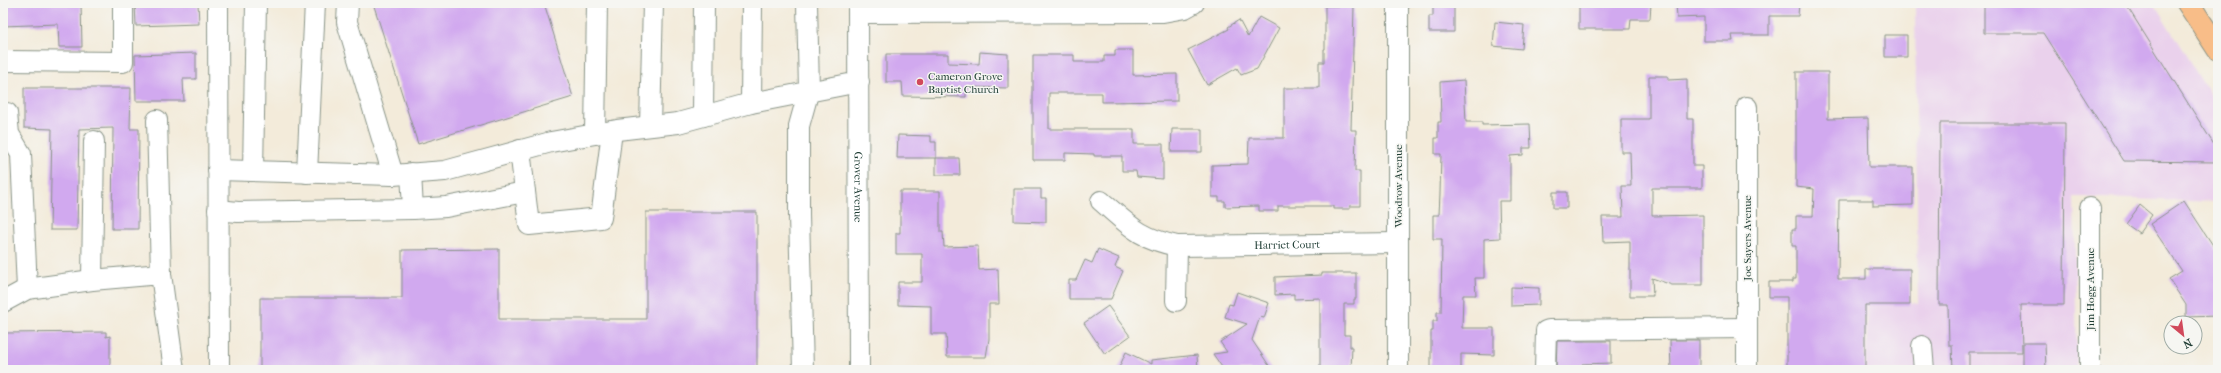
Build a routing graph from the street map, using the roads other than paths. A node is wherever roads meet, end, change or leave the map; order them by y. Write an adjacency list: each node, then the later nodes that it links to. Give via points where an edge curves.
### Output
1 (123, 3): 16 (street, via 123,62)
2 (218, 3): 28 (street)
3 (256, 3): 29 (street)
4 (315, 3): 30 (street)
5 (348, 3): 31 (street, via 347,22)
6 (597, 3): 25 (street)
7 (653, 3): 24 (street)
8 (704, 3): 22 (street)
9 (752, 3): 19 (street)
10 (807, 3): 18 (street)
11 (1194, 3): 14 (street, via 1185,8 1163,12)
12 (1398, 3): 37 (street, Woodrow Avenue)
13 (2188, 3): 15 (main road)
14 (859, 8): 17 (street, Grover Avenue)
15 (2215, 36)
16 (3, 61)
17 (859, 82): 18 (street); 49 (street, Grover Avenue)
18 (809, 90): 19 (street); 48 (street, via 799,126)
19 (751, 103): 22 (street)
20 (1747, 107): 44 (street, Joe Sayers Avenue)
21 (6, 113): 41 (street, via 9,134 21,154)
22 (703, 116): 24 (street, via 678,123)
23 (157, 120): 39 (street)
24 (650, 126): 25 (street)
25 (603, 132): 27 (street); 32 (street, via 601,218 529,225)
26 (94, 141): 40 (street)
27 (520, 150): 31 (street, via 445,171); 32 (street)
28 (218, 170): 29 (street); 36 (street)
29 (253, 171): 30 (street)
30 (307, 173): 31 (street)
31 (402, 174): 35 (street)
32 (525, 192): 35 (street, via 446,207)
33 (1101, 201): 38 (street, Harriet Court, via 1138,233)
34 (2090, 208): 54 (street, Jim Hogg Avenue)
35 (413, 209): 36 (street, via 238,212)
36 (218, 210): 47 (street)
37 (1398, 243): 38 (street, Harriet Court); 50 (street, Woodrow Avenue)
38 (1177, 246): 42 (street)
39 (161, 274): 40 (street); 46 (street)
40 (92, 280): 41 (street)
41 (27, 289): 43 (street)
42 (1176, 301)
43 (3, 302)
44 (1747, 328): 51 (street, via 1549,330 1546,331); 52 (street, Joe Sayers Avenue)
45 (1922, 346): 53 (street)
46 (174, 370)
47 (219, 370)
48 (804, 370)
49 (859, 370)
50 (1398, 370)
51 (1545, 370)
52 (1747, 370)
53 (1924, 370)
54 (2090, 370)

